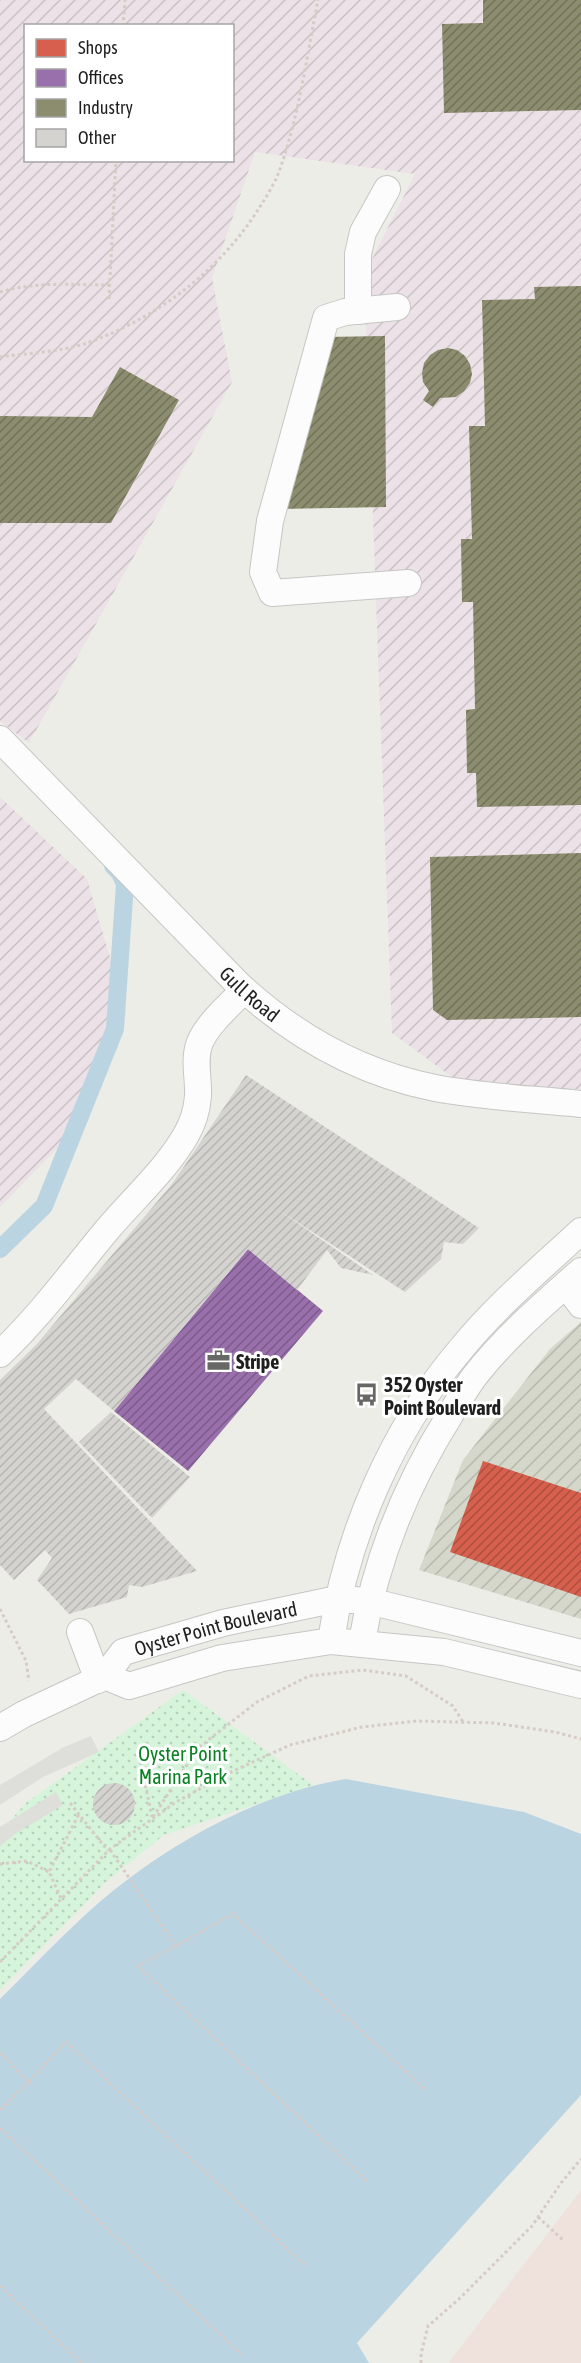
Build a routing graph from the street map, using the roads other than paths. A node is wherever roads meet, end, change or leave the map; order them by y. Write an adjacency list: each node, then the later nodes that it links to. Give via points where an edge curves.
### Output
1 (387, 189): 3 (street, via 363,232 358,254)
2 (397, 307): 3 (street)
3 (358, 311): 4 (street, via 326,318 270,521 263,572 272,593)
4 (408, 583)
5 (0, 739): 6 (street, Gull Road)
6 (244, 990): 7 (street, Gull Road, via 294,1030 363,1066 434,1088); 10 (street, via 200,1043 195,1117 185,1137 28,1327)
7 (581, 1104)
8 (581, 1231): 11 (street, via 460,1349 424,1399 369,1501)
9 (576, 1287): 12 (street, via 521,1325 474,1377 414,1477)
10 (0, 1354)
11 (337, 1599): 12 (street, Oyster Point Boulevard); 14 (street); 17 (street, Oyster Point Boulevard, via 223,1623 123,1652)
12 (369, 1601): 15 (street); 16 (street, Oyster Point Boulevard)
13 (80, 1632): 17 (street)
14 (331, 1641): 15 (street, Oyster Point Boulevard); 17 (street, Oyster Point Boulevard, via 222,1658 129,1686)
15 (362, 1642): 18 (street, Oyster Point Boulevard, via 444,1652)
16 (581, 1653)
17 (102, 1678): 19 (street, Oyster Point Boulevard)
18 (581, 1685)
19 (0, 1728)

